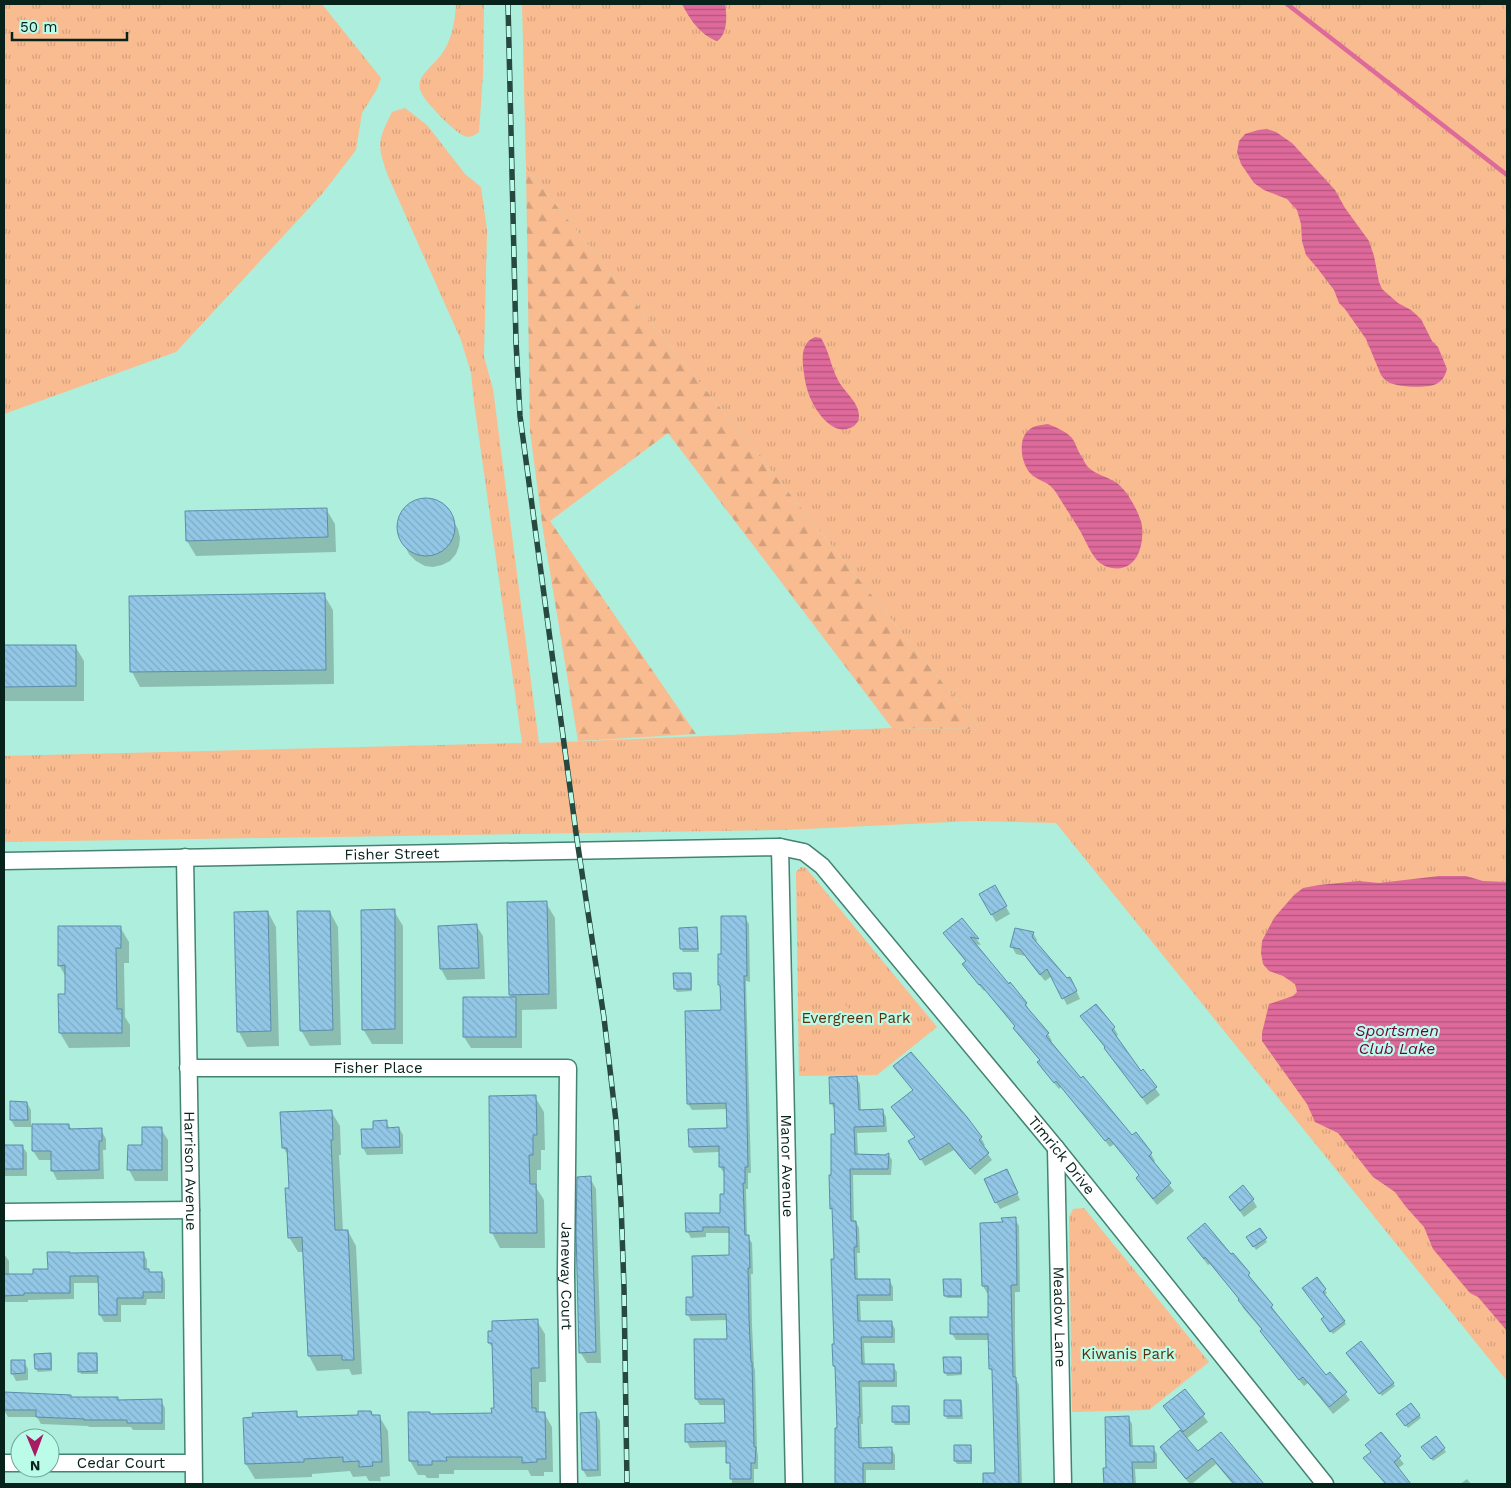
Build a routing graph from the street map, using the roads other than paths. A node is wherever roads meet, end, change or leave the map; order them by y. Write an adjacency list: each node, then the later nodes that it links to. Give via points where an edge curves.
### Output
1 (780, 847): 2 (street, Fisher Street); 6 (street, Timrick Drive, via 804,852 822,866); 13 (street, Manor Avenue)
2 (185, 857): 3 (street, Fisher Street); 4 (street, Harrison Avenue)
3 (4, 861)
4 (188, 1068): 5 (street, Fisher Place); 7 (street, Harrison Avenue)
5 (568, 1068): 12 (street, Janeway Court)
6 (1056, 1148): 14 (street, Meadow Lane); 15 (street, Timrick Drive)
7 (191, 1210): 8 (street); 9 (street, Harrison Avenue)
8 (4, 1212)
9 (193, 1462): 10 (street, Cedar Court); 11 (street, Harrison Avenue)
10 (60, 1463)
11 (194, 1484)
12 (569, 1484)
13 (794, 1484)
14 (1063, 1484)
15 (1325, 1484)

